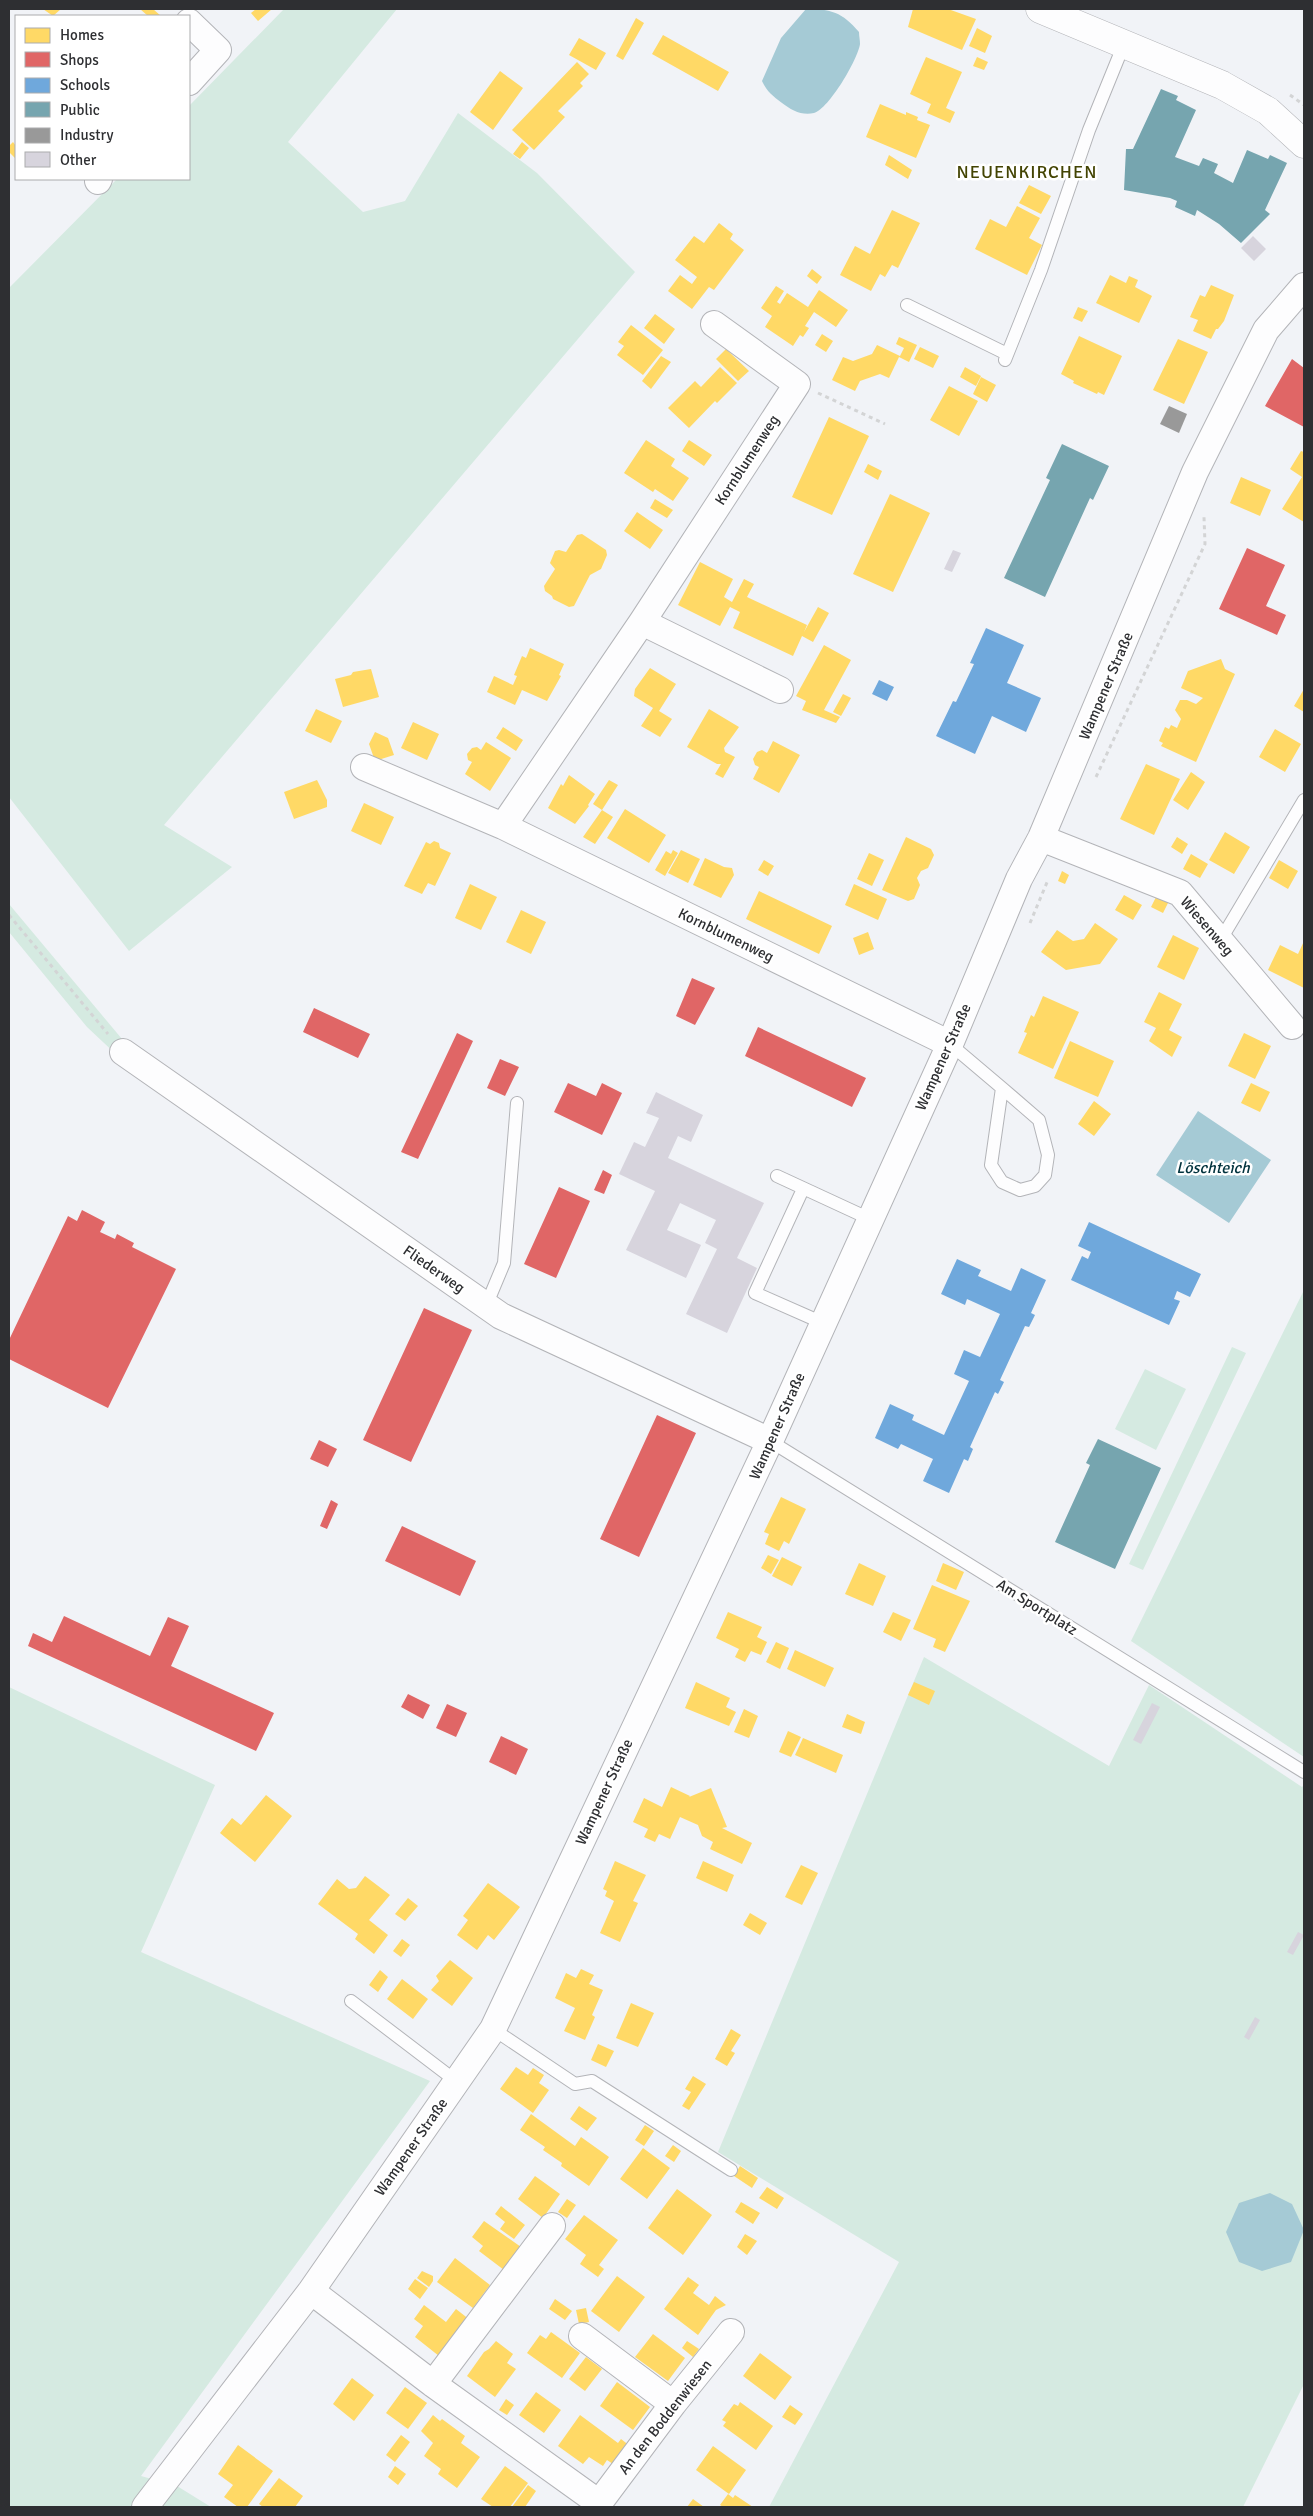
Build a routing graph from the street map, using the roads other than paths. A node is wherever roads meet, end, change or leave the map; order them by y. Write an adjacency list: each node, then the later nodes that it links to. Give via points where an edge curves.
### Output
1 (1040, 9): 3 (street)
2 (190, 23): 4 (street, via 218,50)
3 (1124, 44): 5 (street, via 1222,85 1268,111); 7 (lane, via 1089,130 1042,270 1006,357)
4 (190, 81)
5 (1302, 139)
6 (1304, 286): 14 (street, Wampener Straße, via 1266,330 1196,472)
7 (907, 306)
8 (714, 324): 9 (street, Kornblumenweg, via 797,384)
9 (642, 622): 10 (street); 13 (street, Kornblumenweg)
10 (780, 690)
11 (364, 768): 13 (street, Kornblumenweg)
12 (1304, 800): 15 (lane)
13 (503, 826): 17 (street, Kornblumenweg)
14 (1041, 838): 15 (street, Wiesenweg, via 1180,894); 17 (street, Wampener Straße, via 1019,879)
15 (1220, 941): 16 (street, Wiesenweg)
16 (1292, 1026)
17 (950, 1044): 19 (lane); 23 (street, Wampener Straße)
18 (123, 1052): 24 (street, Fliederweg)
19 (1002, 1088): 19 (lane, via 991,1165 1002,1182 1020,1190 1035,1186 1045,1175 1048,1155 1040,1120)
20 (517, 1103): 24 (lane, via 504,1264)
21 (777, 1176): 22 (lane)
22 (803, 1188): 23 (lane); 25 (lane, via 755,1293)
23 (870, 1219): 25 (street, Wampener Straße)
24 (486, 1306): 26 (street, Fliederweg, via 501,1316)
25 (823, 1323): 26 (street, Wampener Straße)
26 (770, 1441): 27 (lane, Am Sportplatz); 29 (street, Wampener Straße)
27 (1304, 1772)
28 (351, 2001): 30 (lane)
29 (492, 2029): 30 (street, Wampener Straße); 31 (lane, via 575,2084 592,2081)
30 (456, 2081): 33 (street, Wampener Straße)
31 (732, 2170)
32 (552, 2226): 36 (street)
33 (311, 2291): 36 (street, An den Boddenwiesen); 39 (street, Wampener Straße)
34 (731, 2332): 37 (street, An den Boddenwiesen)
35 (582, 2336): 37 (street)
36 (433, 2384): 38 (street, An den Boddenwiesen)
37 (673, 2404): 38 (street, An den Boddenwiesen)
38 (597, 2505)
39 (144, 2507)

